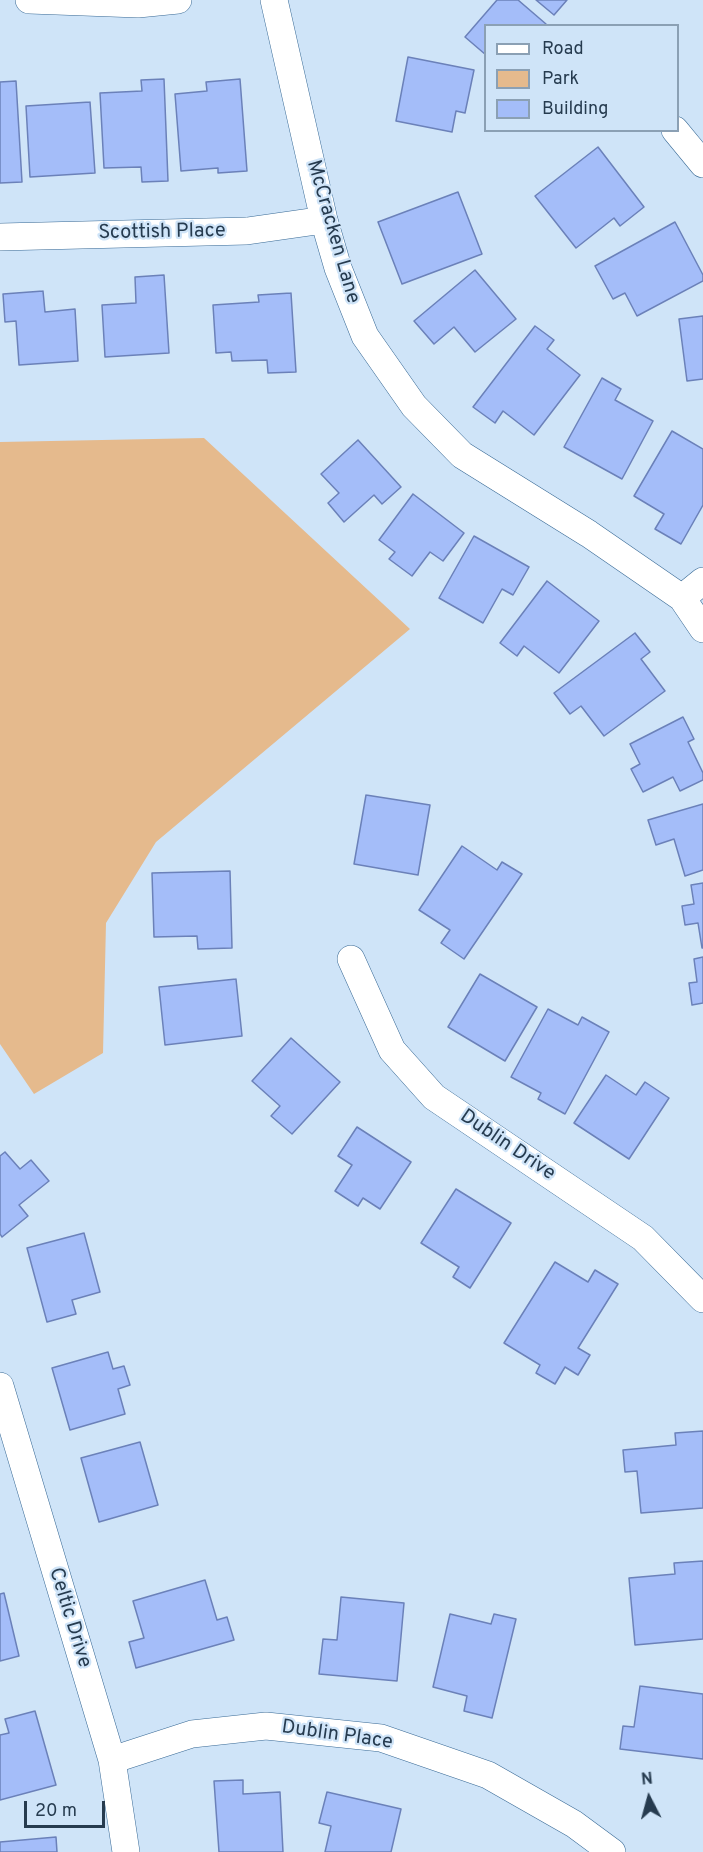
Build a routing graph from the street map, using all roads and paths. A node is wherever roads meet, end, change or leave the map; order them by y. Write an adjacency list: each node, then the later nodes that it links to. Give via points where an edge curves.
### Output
1 (29, 0): 2 (street, via 138,4)
2 (177, 0)
3 (274, 0): 6 (street, McCracken Lane)
4 (677, 132): 5 (street)
5 (703, 164)
6 (324, 220): 7 (street, Scottish Place, via 247,231); 9 (street, McCracken Lane, via 364,336 414,405 462,456 589,534)
7 (0, 237)
8 (703, 581): 9 (street)
9 (682, 598): 10 (street, McCracken Lane)
10 (703, 629)
11 (351, 959): 12 (street, Dublin Drive, via 392,1050 434,1097 643,1238)
12 (703, 1299)
13 (0, 1386): 14 (street, Celtic Drive)
14 (112, 1760): 15 (street, Celtic Drive); 16 (street, Dublin Place, via 192,1734 266,1726 381,1738 488,1775 574,1824)
15 (126, 1852)
16 (612, 1852)

